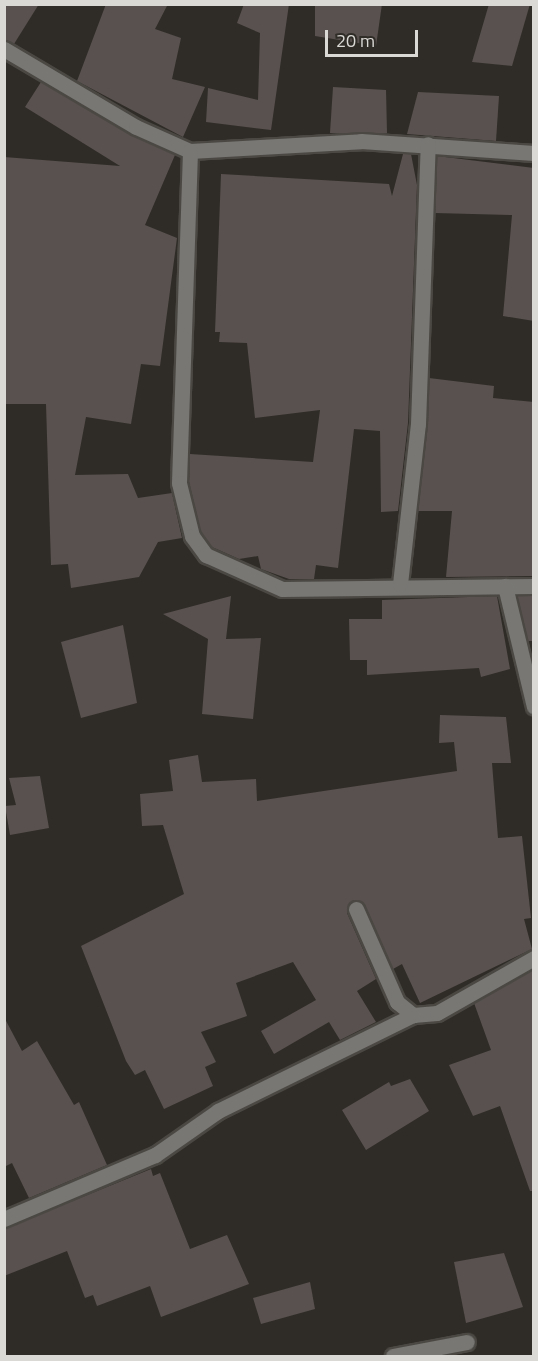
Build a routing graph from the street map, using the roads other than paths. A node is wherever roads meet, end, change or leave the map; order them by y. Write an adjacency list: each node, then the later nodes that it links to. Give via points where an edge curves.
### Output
1 (4, 49): 3 (street, via 136,127)
2 (428, 144): 3 (street, via 361,141); 4 (street); 5 (street, via 418,424)
3 (190, 151): 5 (street, via 179,483 192,536 222,566 282,589)
4 (534, 153)
5 (400, 584): 6 (street)
6 (505, 586): 7 (street); 8 (street)
7 (534, 586)
8 (534, 707)
9 (356, 909): 11 (street, via 397,1002)
10 (534, 958): 11 (street, via 437,1013)
11 (413, 1015): 12 (street, via 218,1111 155,1155)
12 (4, 1219)
13 (467, 1342): 14 (street)
14 (393, 1356)

